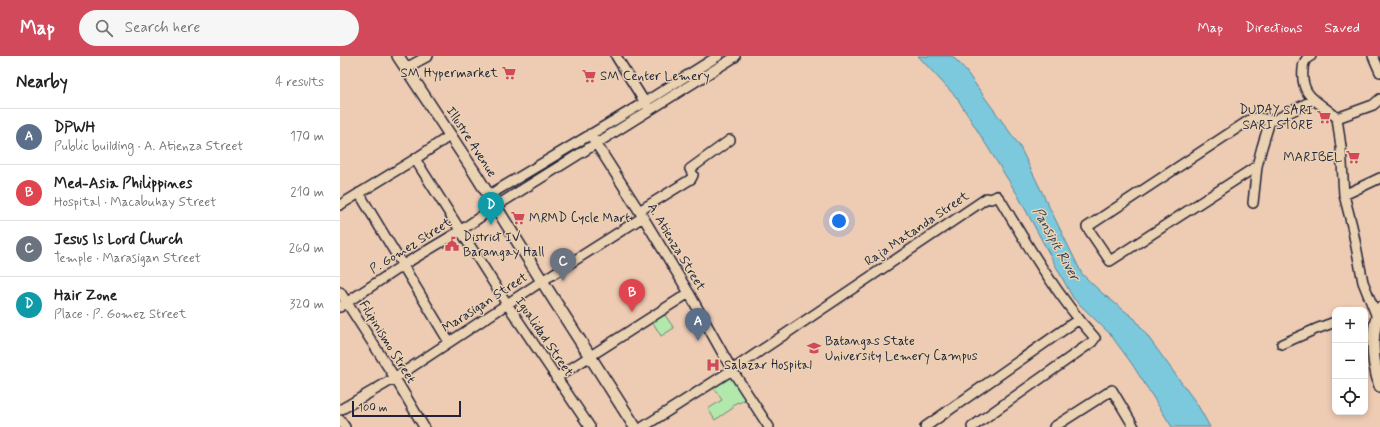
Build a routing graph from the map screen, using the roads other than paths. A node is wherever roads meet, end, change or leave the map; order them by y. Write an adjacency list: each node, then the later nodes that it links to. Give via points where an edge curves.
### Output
1 (398, 56): 8 (main road, Illustre Avenue)
2 (428, 56): 8 (street)
3 (616, 56): 12 (street)
4 (718, 56): 12 (street)
5 (735, 56): 13 (street, P. Gomez Street)
6 (1311, 56): 11 (street, via 1303,65 1302,77 1306,90)
7 (1373, 56): 9 (street)
8 (406, 68): 17 (main road, Illustre Avenue)
9 (1380, 72)
10 (1380, 99): 14 (street, via 1373,105)
11 (1313, 100): 14 (street); 15 (street)
12 (645, 102): 13 (street); 16 (street)
13 (650, 110): 19 (street, P. Gomez Street)
14 (1337, 118): 25 (street)
15 (1270, 121): 21 (street); 21 (street, via 1255,118 1247,122 1087,227 1110,261)
16 (590, 134): 19 (street, A. Atienza Street); 24 (street)
17 (451, 135): 20 (street); 24 (main road, Illustre Avenue)
18 (730, 140): 29 (street, Marasigan Street, via 690,169 693,175 691,179)
19 (596, 144): 28 (street, P. Gomez Street); 29 (street, A. Atienza Street)
20 (415, 159): 23 (street); 30 (street, Igualidad Street)
21 (1257, 166): 26 (street)
22 (1380, 178): 25 (street)
23 (359, 193): 27 (street); 31 (street)
24 (489, 195): 28 (main road, Illustre Avenue)
25 (1344, 195): 37 (street, via 1363,282)
26 (1253, 203)
27 (340, 205)
28 (496, 206): 30 (street, P. Gomez Street); 32 (main road, Illustre Avenue)
29 (641, 214): 32 (street, Marasigan Street); 34 (street, A. Atienza Street)
30 (460, 231): 31 (street, P. Gomez Street); 35 (street, Igualidad Street)
31 (403, 265): 36 (street, P. Gomez Street); 40 (street)
32 (542, 281): 35 (street, Marasigan Street); 42 (main road, Illustre Avenue)
33 (340, 292): 36 (street, Filipinismo Street)
34 (689, 293): 42 (street); 43 (street, A. Atienza Street)
35 (507, 304): 40 (street, Marasigan Street); 45 (street, Igualidad Street)
36 (343, 305): 44 (street, Filipinismo Street)
37 (1374, 312): 46 (main road, via 1372,350)
38 (1079, 319): 43 (street, Raja Matanda Street, via 1032,253 996,196 986,198); 55 (street); 56 (street, Raja Matanda Street, via 1095,338 1092,342)
39 (1332, 323): 41 (street)
40 (449, 342): 44 (street, Marasigan Street)
41 (1282, 344)
42 (589, 355): 45 (street); 52 (main road, Illustre Avenue)
43 (732, 370): 53 (street, Raja Matanda Street); 54 (street, A. Atienza Street)
44 (395, 378): 47 (street, Marasigan Street); 50 (street, Filipinismo Street)
45 (556, 378): 51 (street, Igualidad Street)
46 (1380, 386)
47 (340, 410)
48 (340, 420): 49 (street)
49 (345, 427)
50 (424, 427)
51 (590, 427)
52 (635, 427)
53 (643, 427)
54 (769, 427)
55 (925, 427)
56 (972, 427)
57 (1054, 427): 58 (street, via 1112,390)
58 (1134, 427)

